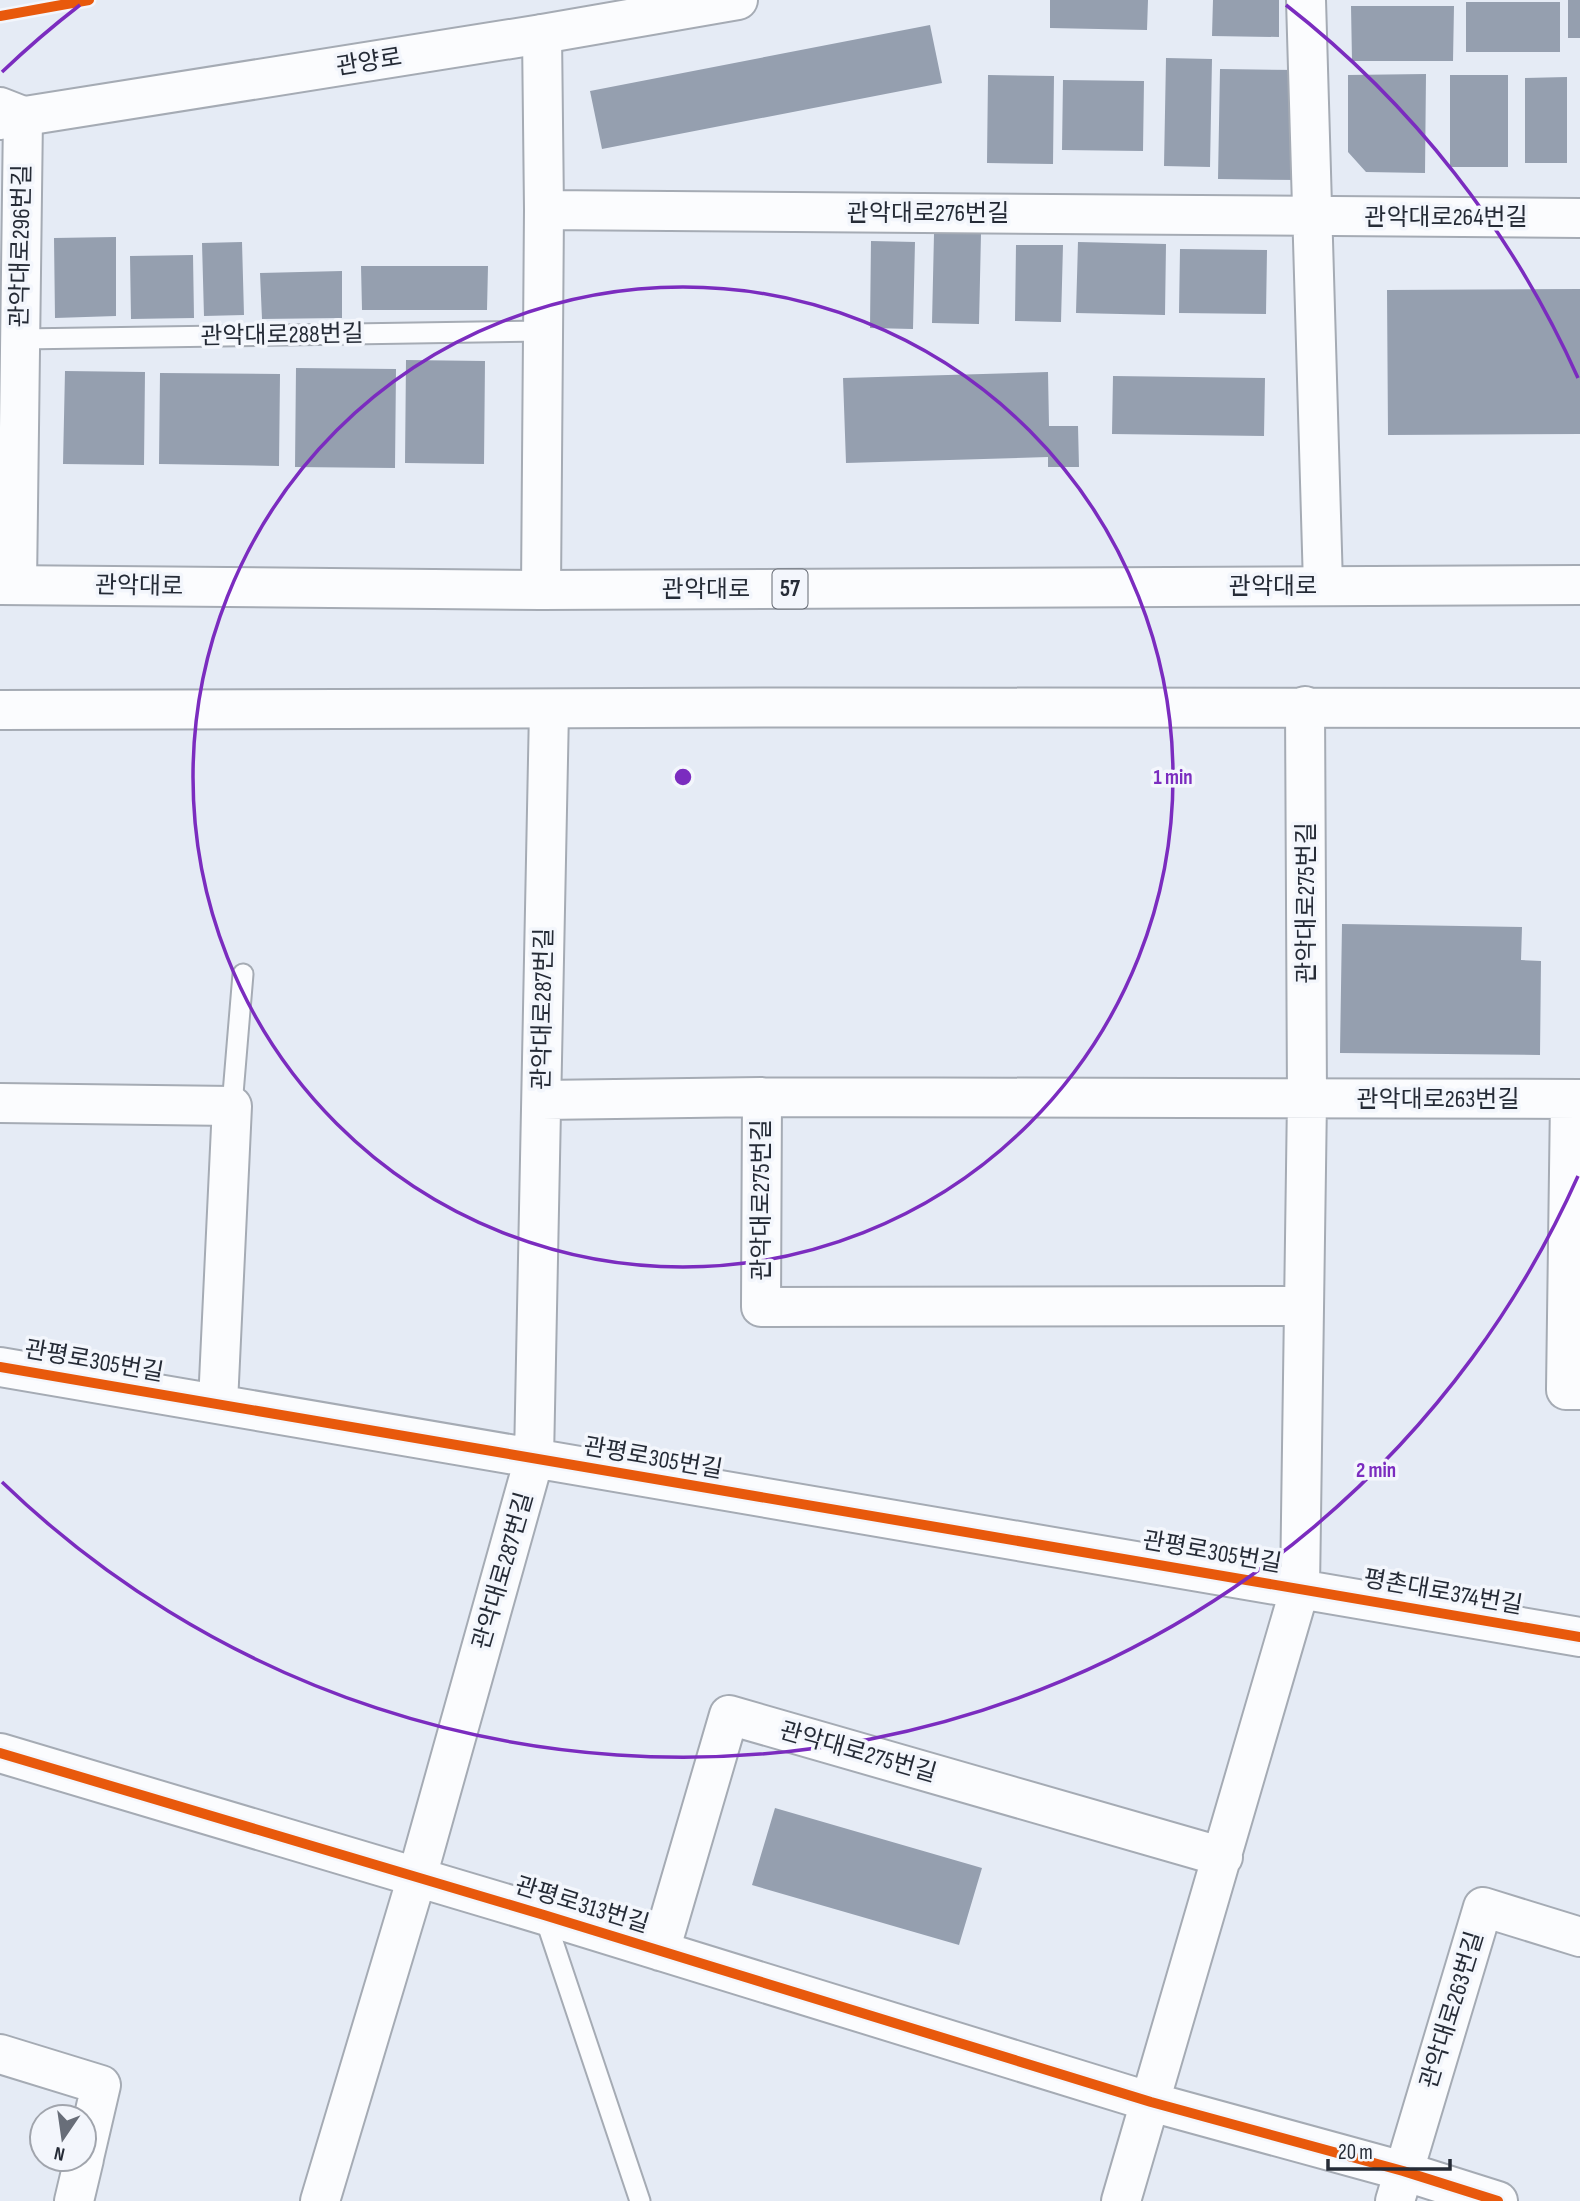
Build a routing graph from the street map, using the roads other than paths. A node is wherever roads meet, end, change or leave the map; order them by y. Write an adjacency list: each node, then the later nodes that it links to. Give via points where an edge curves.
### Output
1 (738, 0): 3 (street, 관양로)
2 (1306, 0): 6 (street)
3 (542, 34): 4 (street, 관양로); 5 (street)
4 (8, 114): 9 (street, 관악대로296번길)
5 (544, 210): 6 (street, 관악대로276번길); 8 (street)
6 (1312, 216): 7 (street, 관악대로264번길); 11 (street)
7 (1580, 218)
8 (543, 331): 9 (lane, 관악대로288번길); 13 (street)
9 (20, 339): 10 (street, 관악대로296번길)
10 (8, 585): 13 (street, 관악대로 / 57)
11 (1324, 585): 12 (street, 관악대로 / 57); 13 (street, 관악대로 / 57)
12 (1580, 585)
13 (541, 590)
14 (1305, 706): 15 (street); 17 (street); 20 (street, 관악대로275번길)
15 (1580, 708)
16 (0, 710): 17 (street)
17 (549, 710): 22 (street, 관악대로287번길)
18 (243, 974): 24 (lane)
19 (762, 1097): 20 (street, 관악대로275번길); 22 (street, 관악대로275번길); 25 (street, 관악대로275번길, via 761,1307)
20 (1307, 1099): 21 (street, 관악대로263번길); 25 (street, 관악대로275번길)
21 (1575, 1099): 27 (street, 관악대로263번길, via 1566,1390)
22 (541, 1101): 29 (street, 관악대로287번길)
23 (0, 1102): 24 (street)
24 (232, 1106): 28 (street)
25 (1303, 1306): 30 (street, 관악대로275번길)
26 (0, 1367): 28 (street, 관평로305번길)
27 (1580, 1390)
28 (218, 1403): 29 (street, 관평로305번길)
29 (534, 1459): 30 (street, 관평로305번길); 34 (street, 관악대로287번길)
30 (1300, 1588): 31 (street, 평촌대로374번길); 33 (street, 관악대로275번길)
31 (1580, 1637)
32 (0, 1754): 34 (street, 관평로313번길)
33 (1223, 1857): 37 (street, 관악대로275번길, via 729,1715); 39 (street, 관악대로275번길)
34 (417, 1877): 35 (street, 관평로313번길); 44 (street, 관악대로287번길)
35 (544, 1915): 37 (street, 관평로313번길); 45 (lane, 관평로313번길)
36 (1580, 1937): 42 (street, 관악대로263번길, via 1483,1907)
37 (660, 1951): 39 (street, 관평로313번길)
38 (0, 2054): 40 (street, via 102,2085)
39 (1151, 2102): 42 (street); 46 (street, 관악대로275번길)
40 (98, 2103)
41 (81, 2173): 43 (street)
42 (1399, 2186): 47 (street)
43 (74, 2201)
44 (320, 2201)
45 (640, 2201)
46 (1121, 2201)
47 (1498, 2201)

